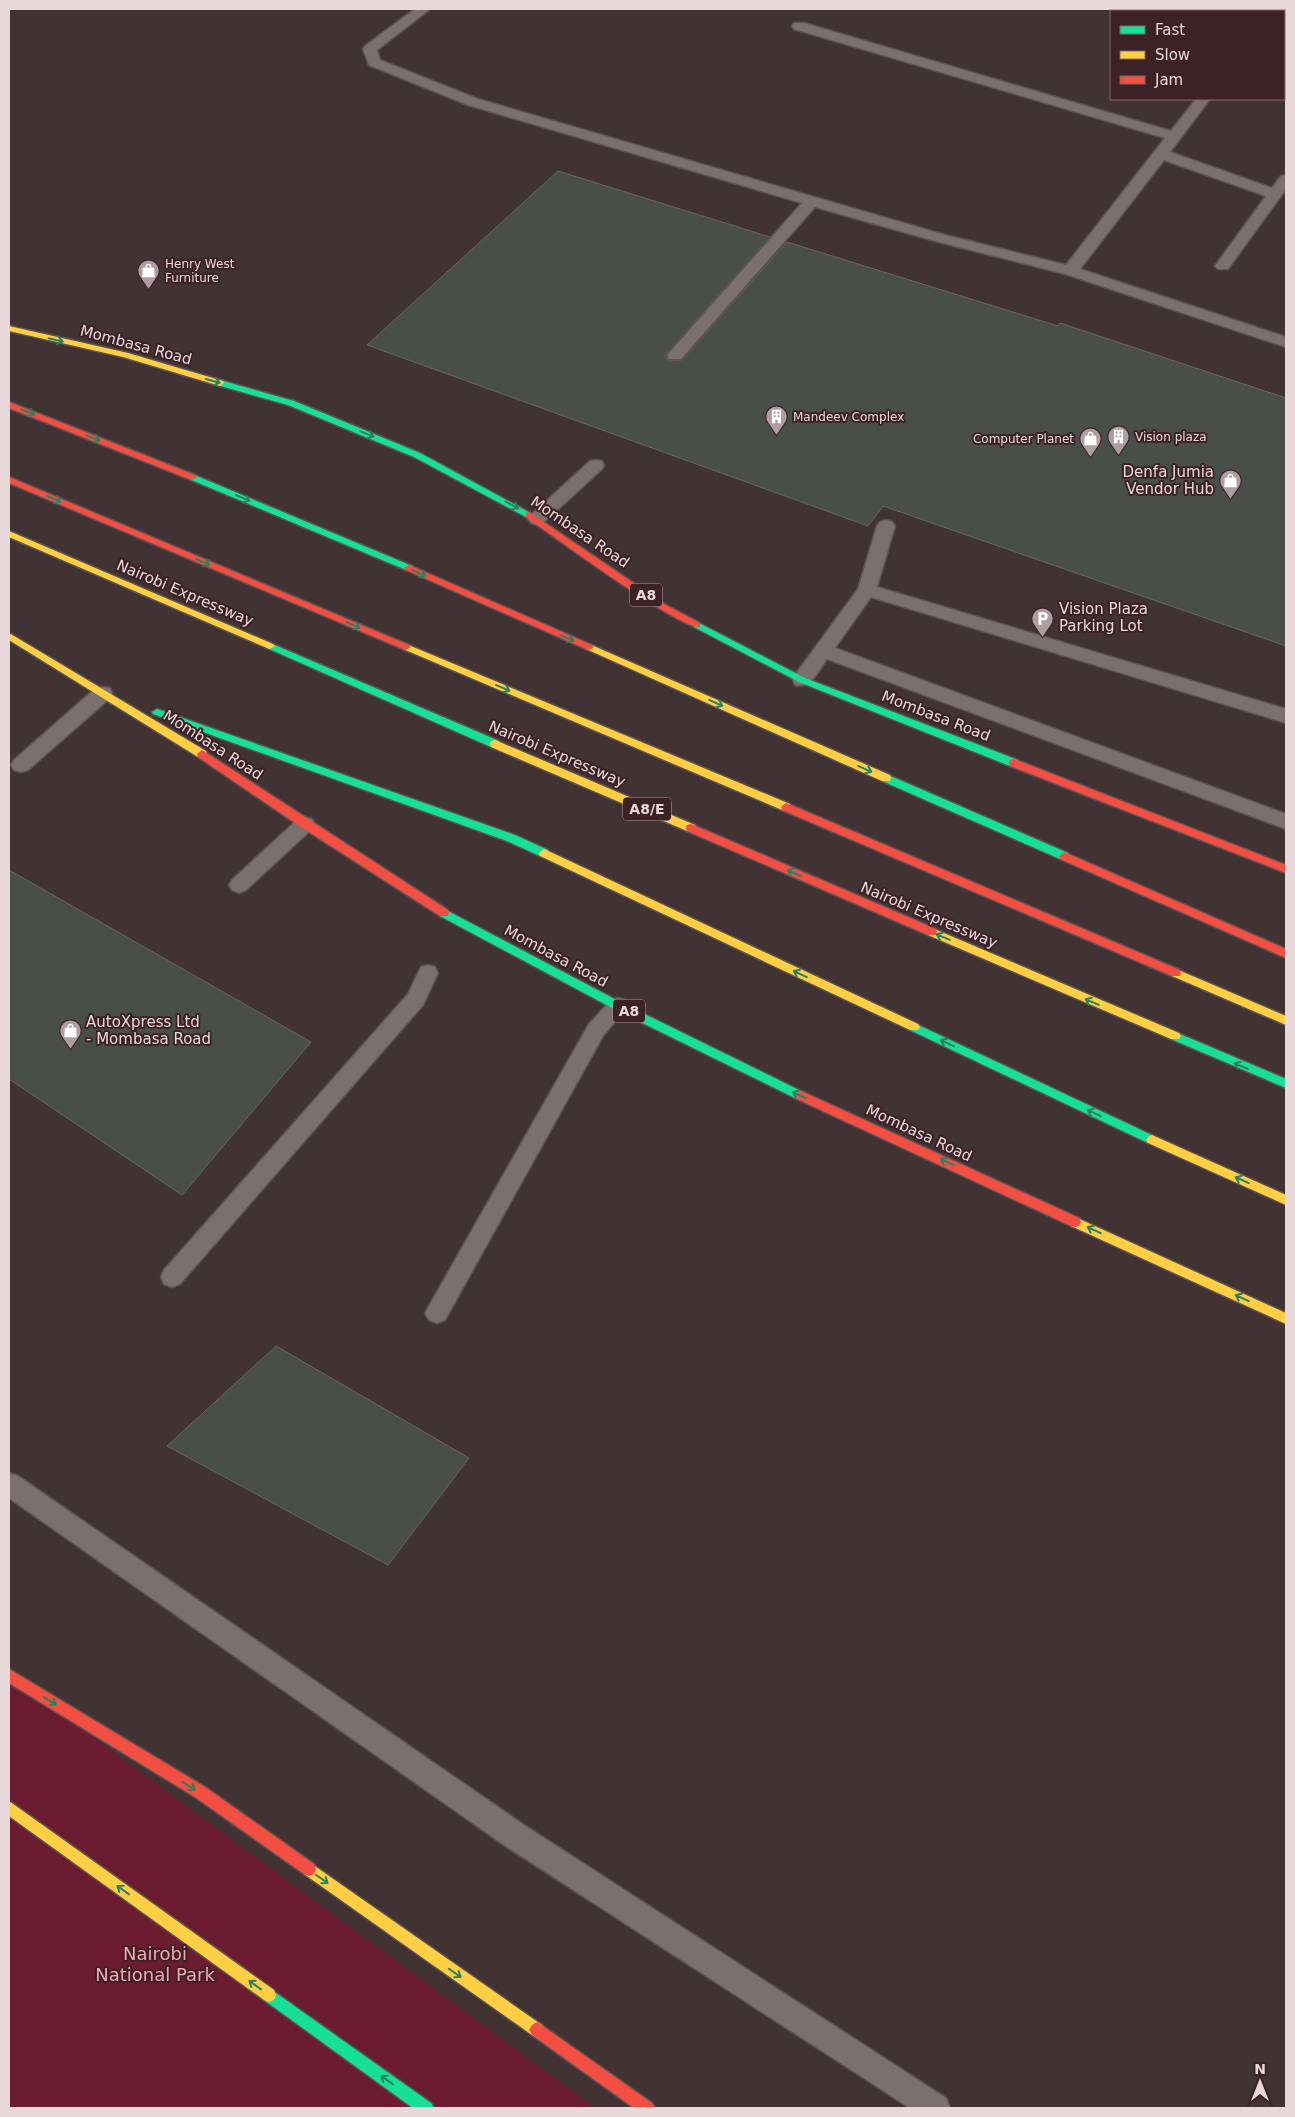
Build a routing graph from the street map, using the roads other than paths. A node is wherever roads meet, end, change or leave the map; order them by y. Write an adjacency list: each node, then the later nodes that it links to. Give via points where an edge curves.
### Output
1 (423, 9): 8 (lane, via 370,49 374,62 472,102)
2 (798, 26): 4 (lane)
3 (1202, 100): 4 (lane)
4 (1174, 136): 5 (lane)
5 (1161, 154): 7 (lane); 10 (lane)
6 (1286, 179): 7 (lane)
7 (1275, 194): 9 (lane)
8 (812, 201): 10 (lane); 13 (lane)
9 (1223, 266)
10 (1070, 271): 12 (lane)
11 (9, 329): 17 (main road, Mombasa Road / A8, one-way to 17, via 125,355 291,403 417,455)
12 (1286, 342)
13 (676, 356)
14 (9, 405): 31 (main road, one-way to 31, via 374,553)
15 (596, 465): 17 (lane)
16 (9, 480): 34 (main road, one-way to 34)
17 (537, 519): 23 (main road, Mombasa Road / A8, via 663,607)
18 (886, 526): 20 (lane)
19 (9, 534): 35 (main road, Nairobi Expressway / A8/E, one-way to 19)
20 (867, 590): 22 (lane); 25 (lane)
21 (9, 636): 24 (main road, Mombasa Road / A8)
22 (824, 651): 23 (lane); 27 (lane)
23 (802, 680): 29 (main road, Mombasa Road / A8)
24 (103, 693): 26 (lane); 28 (main road, Mombasa Road / A8, via 213,760); 36 (main road, one-way to 24, via 511,838)
25 (1286, 716)
26 (21, 765)
27 (1286, 822)
28 (304, 824): 30 (lane); 33 (main road, Mombasa Road / A8, via 431,906)
29 (1286, 869)
30 (239, 885)
31 (1286, 954)
32 (428, 973): 37 (lane, via 416,999)
33 (618, 1006): 38 (lane, via 596,1030); 39 (main road, Mombasa Road / A8, one-way to 33, via 771,1082)
34 (1286, 1020)
35 (1286, 1084)
36 (1286, 1200)
37 (172, 1277)
38 (437, 1313)
39 (1286, 1318)
40 (9, 1484): 45 (lane, via 514,1836)
41 (9, 1676): 44 (main road, one-way to 44, via 200,1792)
42 (9, 1808): 43 (main road, one-way to 42)
43 (426, 2108)
44 (647, 2108)
45 (936, 2108)

